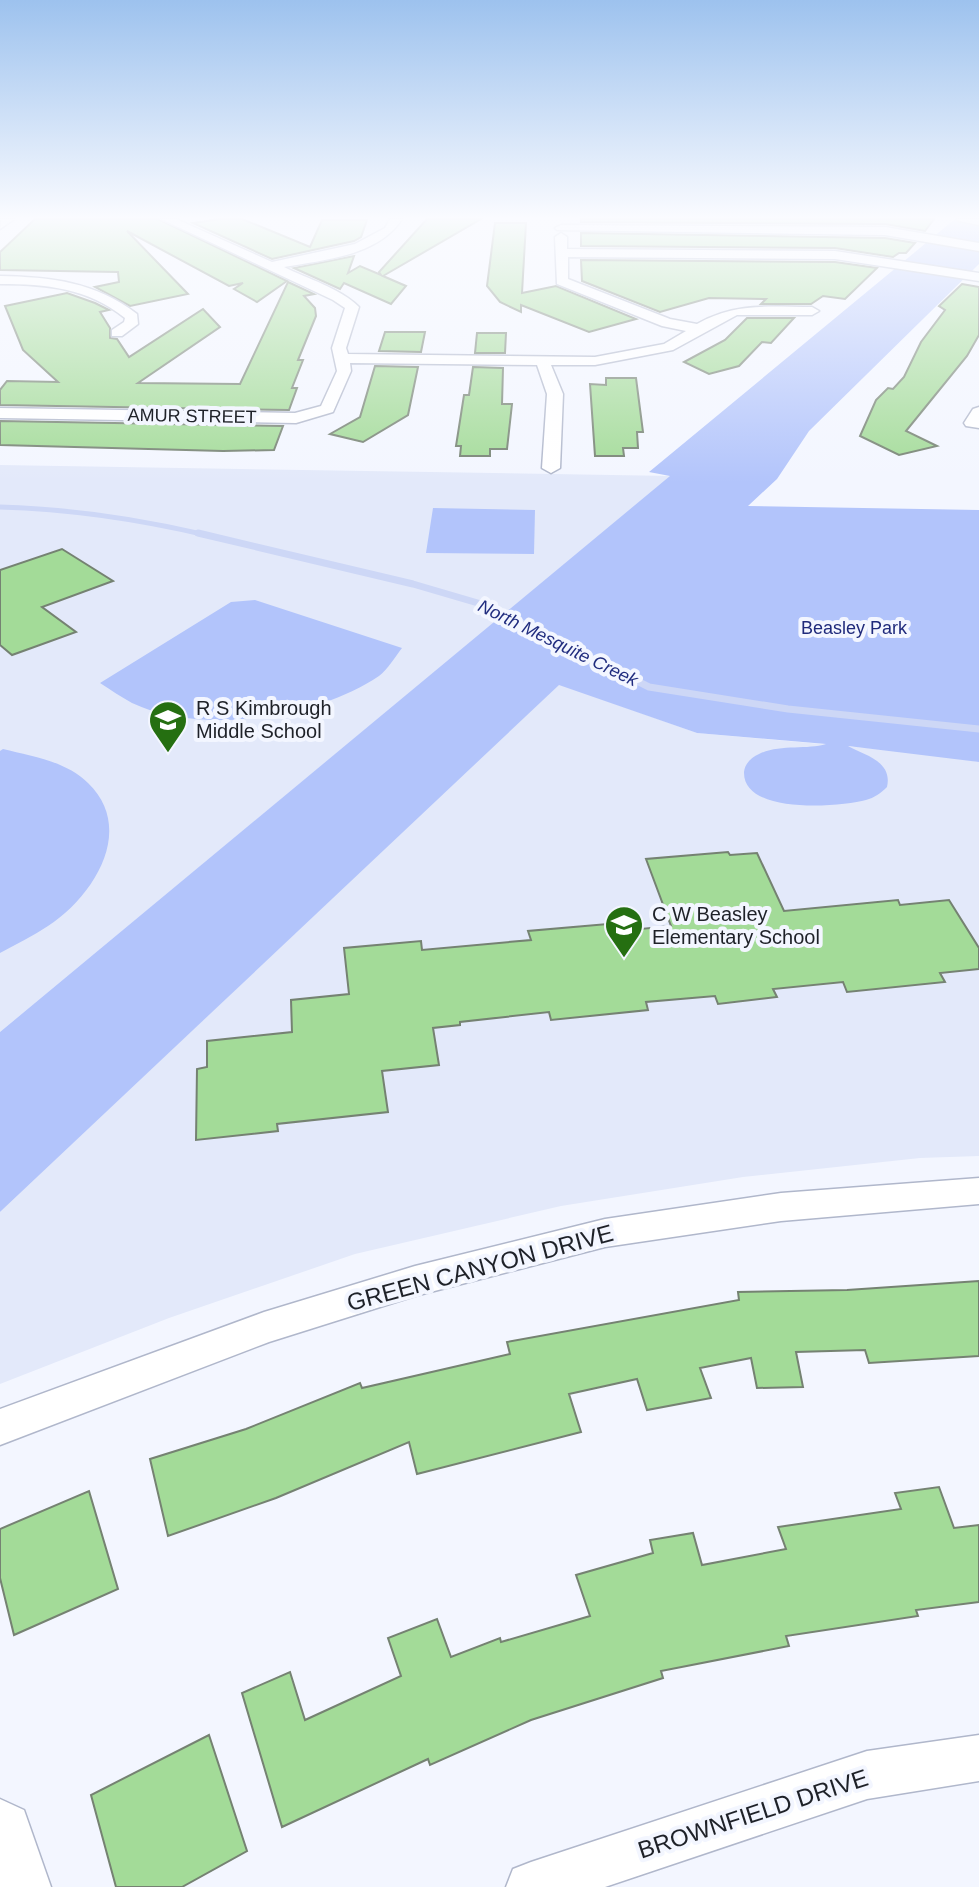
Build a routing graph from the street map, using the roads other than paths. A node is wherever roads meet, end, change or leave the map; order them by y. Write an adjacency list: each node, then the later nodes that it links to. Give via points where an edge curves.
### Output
1 (116, 307): 6 (street, via 132,317 131,324)
2 (352, 307): 7 (street, AMUR STREET)
3 (626, 307): 5 (street)
4 (812, 311): 5 (street, via 736,311)
5 (700, 329): 8 (street, via 668,347 641,354)
6 (117, 333)
7 (339, 358): 8 (street); 9 (street, AMUR STREET, via 344,371 327,409 296,418)
8 (543, 362): 10 (street, via 555,394)
9 (0, 413)
10 (551, 468)
11 (979, 1191): 12 (street, GREEN CANYON DRIVE, via 781,1207 605,1233 424,1278 279,1323)
12 (0, 1427)
13 (979, 1758): 16 (street, BROWNFIELD DRIVE, via 867,1775)
14 (0, 1834): 15 (main road)
15 (16, 1887)
16 (531, 1887)

